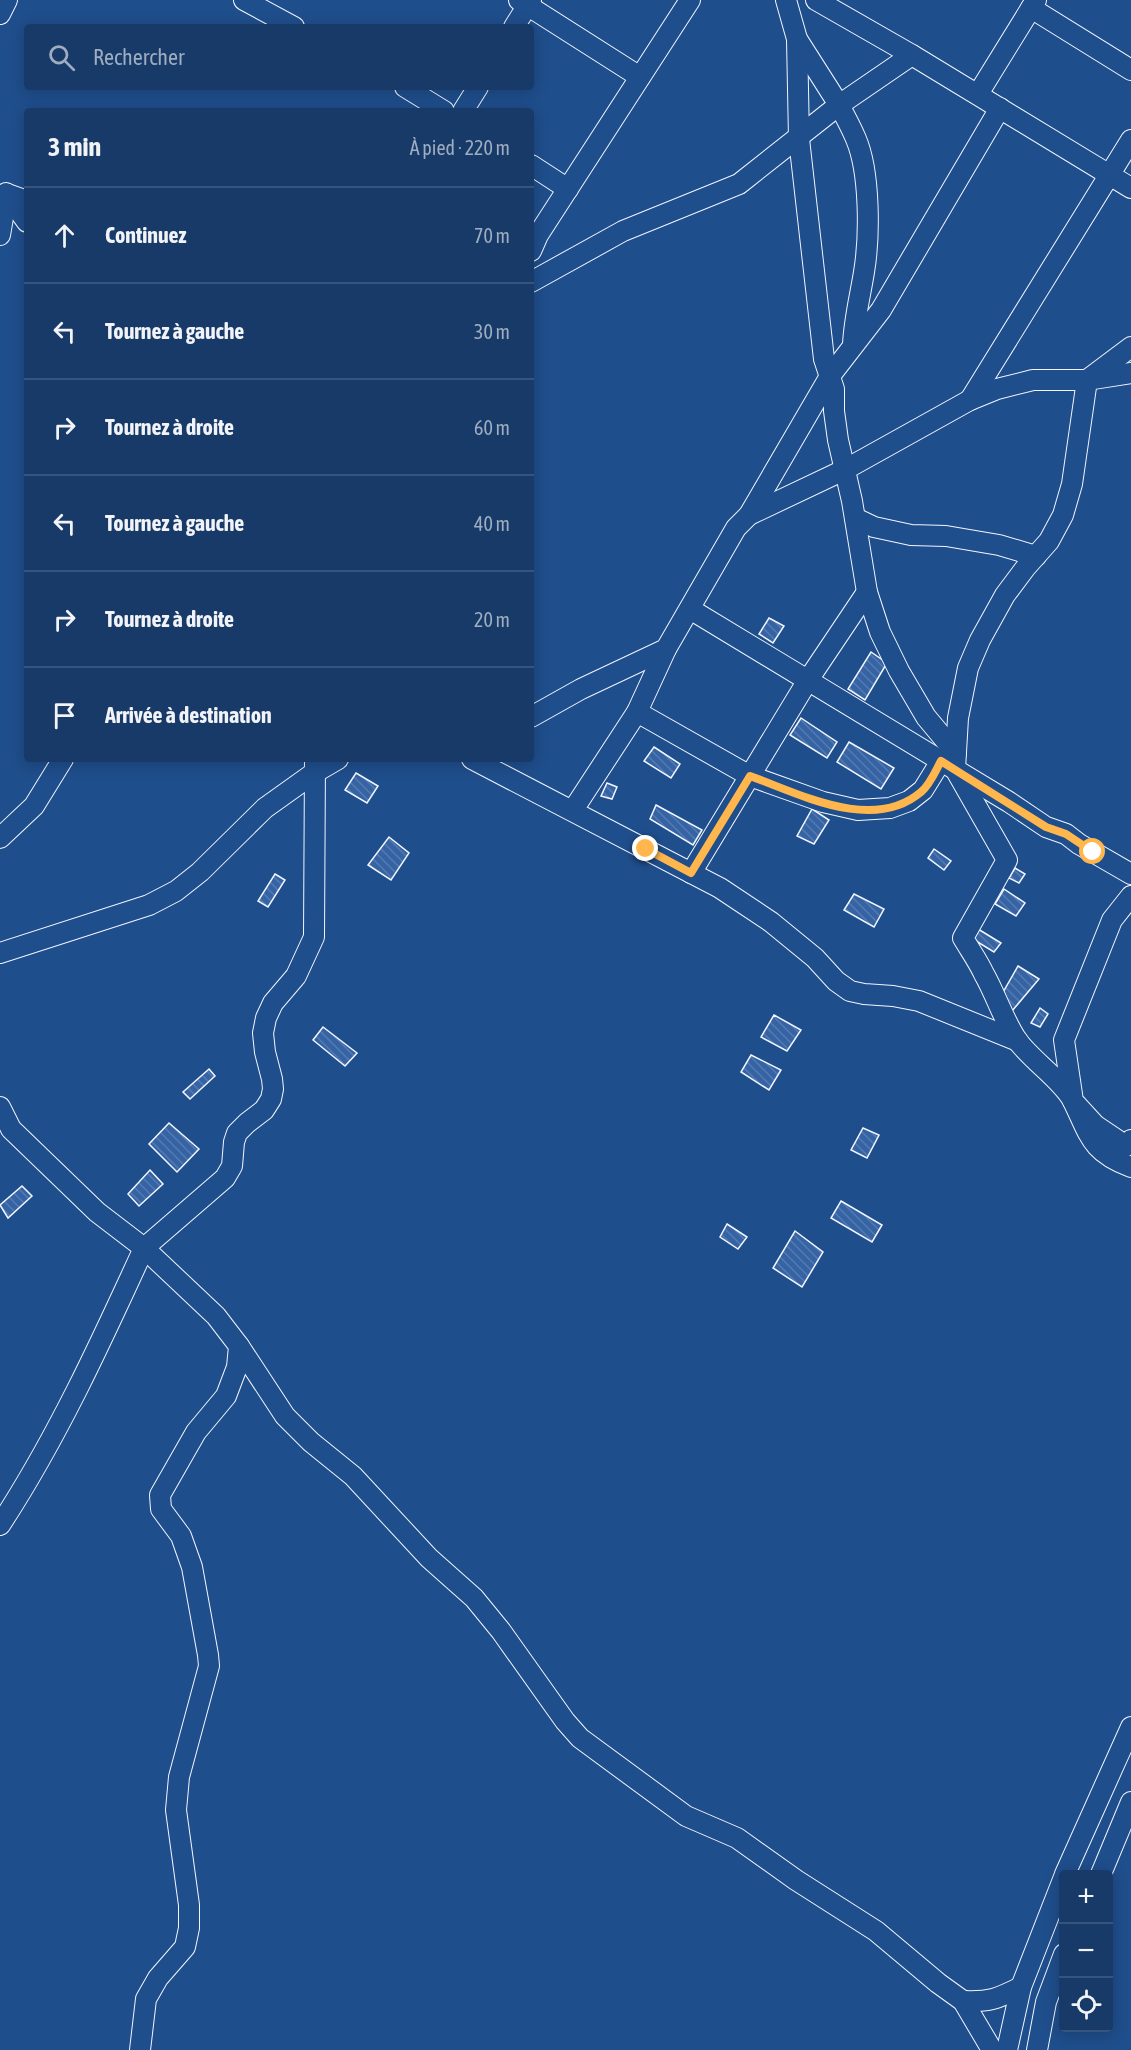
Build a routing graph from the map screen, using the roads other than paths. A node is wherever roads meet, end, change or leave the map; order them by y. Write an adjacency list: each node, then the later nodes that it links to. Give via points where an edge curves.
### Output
1 (7, 0): 8 (street)
2 (244, 0): 9 (street)
3 (690, 0): 14 (street)
4 (786, 0): 11 (street)
5 (816, 0): 12 (street)
6 (526, 2): 10 (street); 14 (street)
7 (1033, 4): 13 (street); 17 (street)
8 (0, 14)
9 (288, 24)
10 (515, 24)
11 (797, 39): 18 (street); 22 (street)
12 (912, 55): 17 (street); 18 (street)
13 (1131, 70)
14 (640, 77): 27 (street)
15 (410, 90): 19 (street)
16 (476, 90): 20 (street)
17 (978, 94): 21 (street)
18 (839, 105): 22 (street); 34 (street, via 857,140 867,203 864,271)
19 (439, 108)
20 (465, 108)
21 (1000, 108): 25 (street); 34 (street, via 881,310)
22 (798, 139): 33 (street, via 738,184 623,231); 37 (street, via 824,360)
23 (1131, 140): 25 (street)
24 (534, 167): 27 (street)
25 (1110, 175): 26 (street); 39 (street)
26 (1131, 188)
27 (568, 189): 32 (street)
28 (4, 190): 29 (street); 30 (street); 31 (street)
29 (24, 200)
30 (24, 218)
31 (0, 235)
32 (534, 244)
33 (534, 280)
34 (852, 345): 37 (street)
35 (1131, 347): 38 (street)
36 (1131, 373): 38 (street)
37 (830, 376): 40 (street); 41 (street)
38 (1087, 380): 39 (street, via 1018,382); 43 (street, via 1072,484 1063,515)
39 (970, 400): 40 (street)
40 (846, 469): 41 (street); 42 (street)
41 (749, 515): 45 (street, via 736,528)
42 (855, 518): 43 (street, via 874,527 911,535 946,536); 44 (street)
43 (1036, 556): 50 (street, via 1005,595 980,640 968,669)
44 (867, 592): 47 (street); 50 (street, via 899,671)
45 (690, 609): 46 (street); 47 (street)
46 (666, 649): 48 (street); 49 (street)
47 (808, 680): 50 (street); 54 (street)
48 (637, 712): 54 (street); 55 (street)
49 (534, 715)
50 (951, 761): 54 (street, via 909,801 890,808 858,810); 58 (street, via 1046,827 1066,834); 61 (street, via 1007,860 963,938)
51 (61, 762): 56 (street, via 34,806)
52 (478, 762): 55 (street)
53 (314, 766): 60 (street, via 176,891 149,905); 66 (street, via 314,937 296,976 273,1003 266,1018 263,1033 272,1079 271,1099 237,1133 232,1166 225,1178)
54 (750, 776): 57 (street)
55 (573, 810): 57 (street)
56 (0, 838)
57 (691, 873): 61 (street, via 771,922 850,991 919,1001)
58 (1131, 874)
59 (1131, 896): 62 (street, via 1112,920 1064,1040)
60 (0, 953)
61 (1018, 1041): 62 (street)
62 (1073, 1101): 64 (street, via 1100,1151)
63 (0, 1107): 66 (street, via 11,1130 97,1212)
64 (1121, 1142): 65 (street, via 1112,1160)
65 (1131, 1167)
66 (144, 1248): 67 (street, via 216,1316); 68 (street, via 75,1394)
67 (239, 1346): 76 (street, via 285,1416 353,1476 429,1558 474,1598 580,1738 686,1816 737,1838 876,1931); 77 (street, via 237,1367 226,1396 196,1432 160,1495 161,1509 181,1536 192,1566 209,1666 179,1777 176,1810 189,1928 185,1947 146,1999)
68 (0, 1525)
69 (1131, 1727): 71 (street)
70 (1131, 1802): 72 (street)
71 (1067, 1870)
72 (1103, 1870)
73 (1059, 1888): 75 (street)
74 (1059, 1967): 80 (street, via 1046,2002)
75 (1021, 1987): 76 (street, via 984,2002); 79 (street)
76 (963, 2001): 78 (street)
77 (140, 2050)
78 (992, 2050)
79 (1007, 2050)
80 (1037, 2050)

